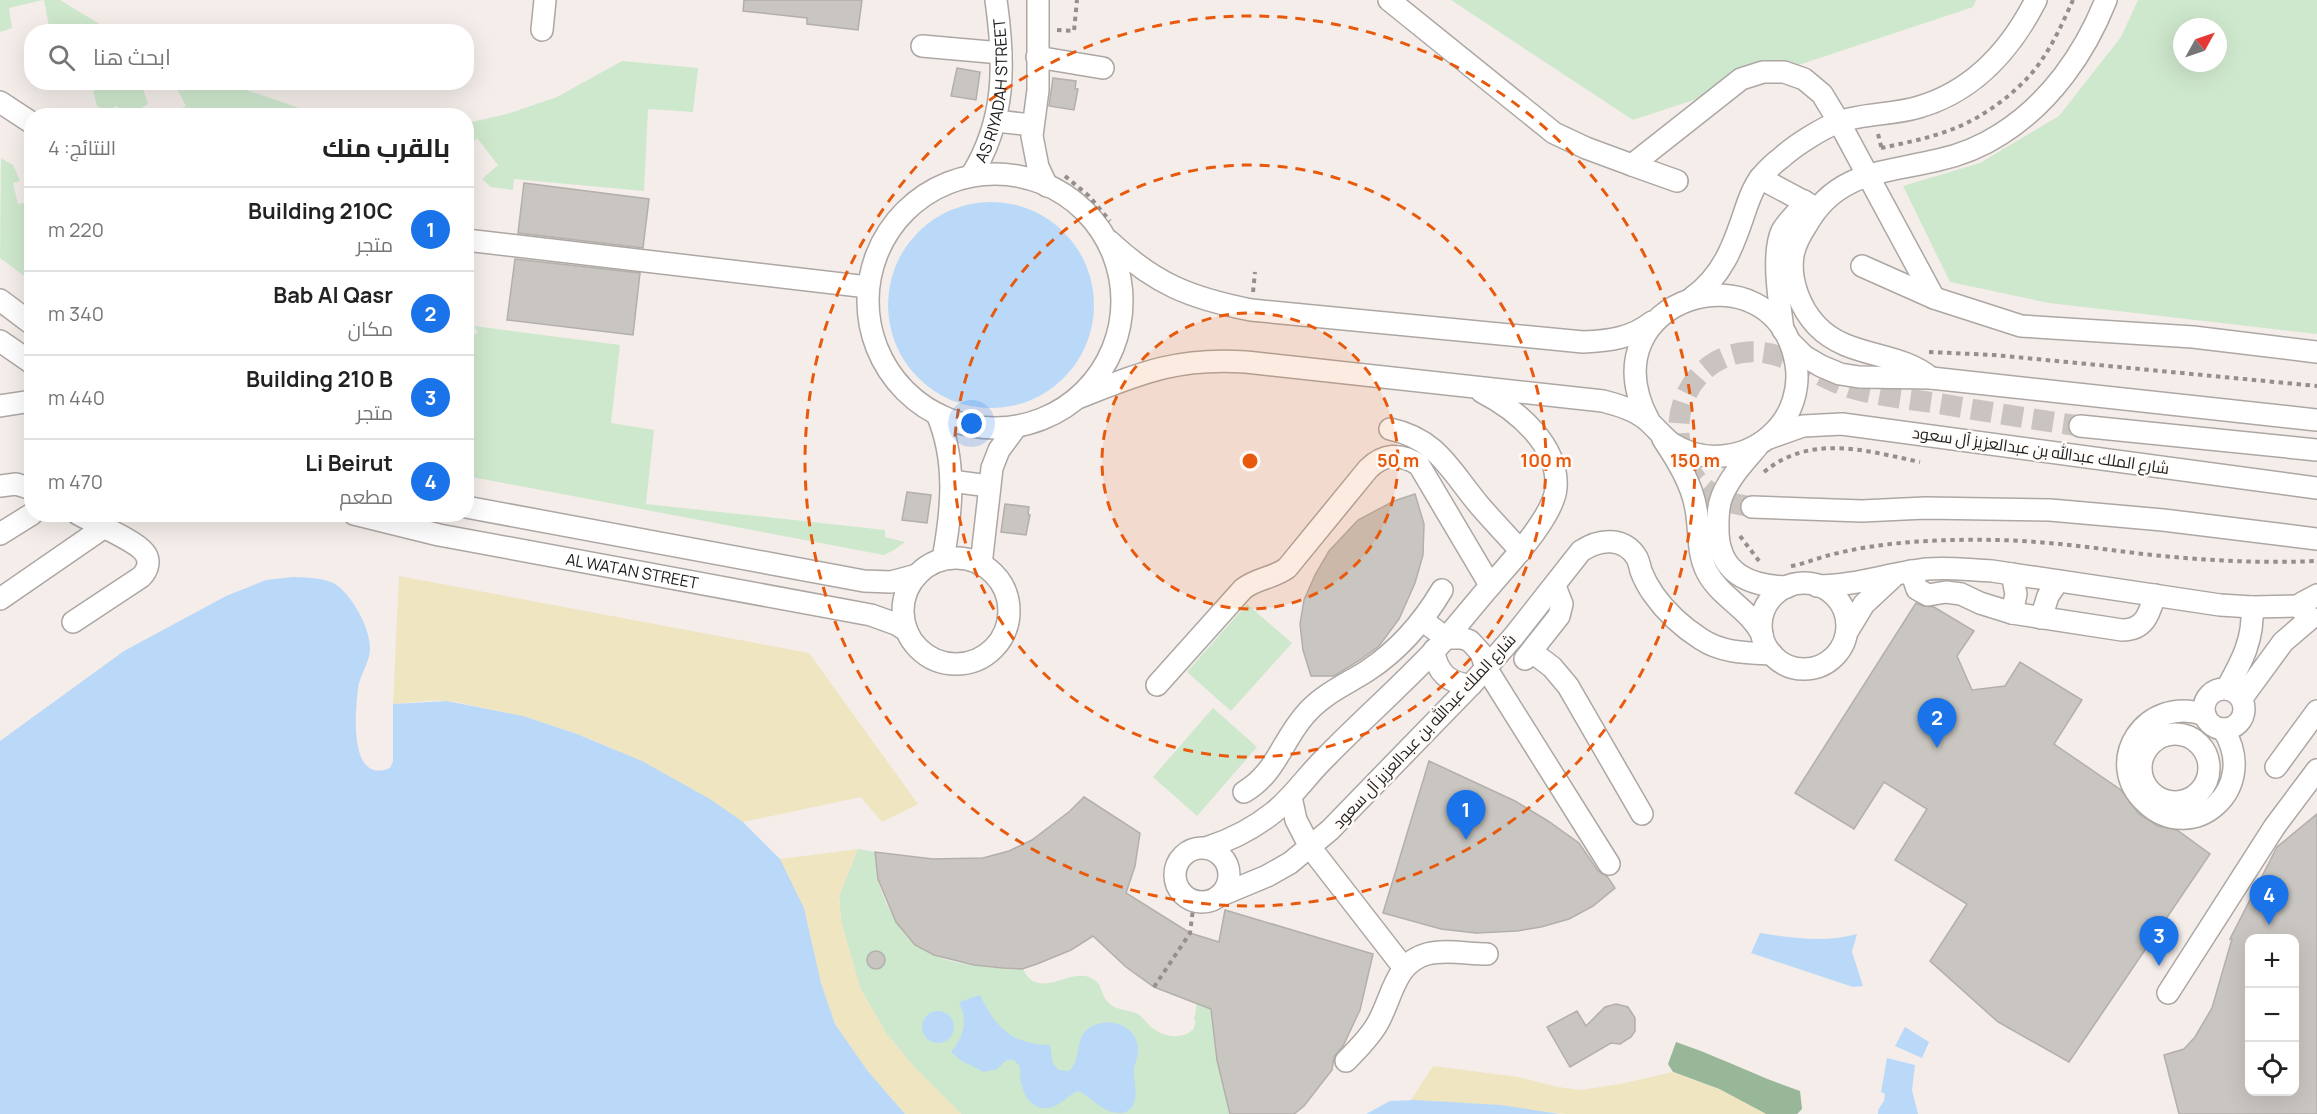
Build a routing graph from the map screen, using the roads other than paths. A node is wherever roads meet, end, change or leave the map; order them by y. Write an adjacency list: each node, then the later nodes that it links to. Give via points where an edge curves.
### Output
1 (544, 0): 7 (street)
2 (996, 0): 9 (street, AS RIYADAH STREET)
3 (1038, 0): 10 (street)
4 (1389, 0): 17 (street, via 1554,133)
5 (2036, 0): 15 (street, via 2002,55 1973,81 1919,108)
6 (2106, 0): 18 (street, via 2085,45 2061,80 2002,134 1972,151)
7 (542, 30)
8 (922, 46): 9 (street)
9 (1001, 53): 14 (street, AS RIYADAH STREET, via 1002,85)
10 (1037, 57): 11 (street); 16 (street, via 1038,90)
11 (1103, 68)
12 (0, 102): 13 (street)
13 (24, 118)
14 (996, 121): 16 (street); 19 (street, AS RIYADAH STREET)
15 (1839, 122): 17 (street, via 1822,94 1804,79 1784,72 1763,72 1741,79); 18 (street); 21 (street, via 1782,156)
16 (1032, 125): 20 (street, via 1035,157)
17 (1632, 165): 22 (street)
18 (1877, 172): 23 (street); 29 (street)
19 (971, 176): 20 (street); 27 (street, via 928,193 894,223 873,264)
20 (1051, 178): 24 (street, via 1069,199)
21 (1760, 178): 23 (street); 28 (street, via 1725,263 1706,288)
22 (1677, 181)
23 (1810, 204): 33 (street, via 1787,224 1780,238 1777,272); 37 (street, via 1792,266 1799,298 1810,318 1846,346 1904,361)
24 (1110, 232): 32 (street, via 1132,262 1170,286 1211,302 1251,310 1583,342 1619,339); 39 (street, via 1120,283 1121,317 1110,357)
25 (474, 241): 27 (street)
26 (1862, 266): 29 (street)
27 (868, 287): 42 (street, via 873,338 883,361 915,400)
28 (1693, 297): 32 (street); 33 (street, via 1736,297 1762,309)
29 (1934, 298): 35 (street, via 2021,326 2193,337)
30 (0, 300): 31 (street)
31 (24, 318)
32 (1658, 318): 46 (street, via 1640,345 1636,360 1636,392)
33 (1786, 336): 37 (street, via 1813,361 1840,374); 48 (street, via 1797,368 1795,394 1785,419)
34 (0, 341): 36 (street)
35 (2317, 352)
36 (24, 358)
37 (1931, 378): 43 (street)
38 (1474, 387): 39 (street, via 1246,362 1204,361 1158,368); 46 (street, via 1603,401 1634,412); 63 (street, via 1522,420 1544,446 1554,467 1556,490)
39 (1080, 397): 45 (street, via 1050,416)
40 (24, 402): 41 (street)
41 (0, 406)
42 (937, 414): 45 (street, via 962,424); 50 (street, via 948,445)
43 (2317, 420)
44 (2080, 426): 49 (street)
45 (1017, 427): 53 (street, via 995,459)
46 (1655, 428): 48 (street, via 1687,451 1716,457); 85 (street, via 1690,489 1707,572 1750,615)
47 (1390, 429): 63 (street, via 1413,436 1435,450)
48 (1763, 442): 54 (street, شارع الملك عبدالله بن عبدالعزيز آل سعود, via 1803,426 1842,424); 73 (street, via 1738,469 1722,498 1717,519 1720,553 1730,568 1744,578)
49 (2317, 450)
50 (951, 481): 53 (street); 64 (street)
51 (0, 486): 52 (street)
52 (24, 486)
53 (989, 486): 65 (street)
54 (2317, 488)
55 (1752, 507): 62 (street, via 2050,510)
56 (474, 508): 67 (street, AL WATAN STREET, via 864,581 891,582)
57 (24, 519): 61 (street)
58 (92, 522): 60 (street)
59 (386, 522): 83 (street, AL WATAN STREET, via 871,615)
60 (103, 528): 76 (street); 82 (street, via 141,549 148,566 141,577)
61 (0, 534)
62 (2317, 539)
63 (1521, 551): 70 (street)
64 (943, 560): 65 (street, via 969,560); 67 (street)
65 (981, 565): 83 (street, via 998,579 1008,602 1005,630 989,652 977,660 950,664 924,653)
66 (1904, 573): 68 (street, via 1959,569); 72 (street, via 1853,584); 79 (street, via 1922,593 1954,592); 84 (street, via 1868,598)
67 (917, 574): 83 (street, via 904,601)
68 (2012, 574): 69 (street); 79 (street, via 2016,594)
69 (2058, 581): 75 (street); 80 (street)
70 (1490, 585): 86 (street); 89 (street, via 1419,465 1398,455 1386,457 1376,461 1287,568 1243,589)
71 (1555, 586): 87 (street, شارع الملك عبدالله بن عبدالعزيز آل سعود, via 1581,551 1595,542 1611,540 1626,546 1637,558 1662,605 1700,639 1733,652); 88 (street, شارع الملك عبدالله بن عبدالعزيز آل سعود); 100 (street, via 1561,597 1561,610 1529,656 1552,667 1565,681)
72 (1817, 586): 73 (street); 84 (street, via 1840,603)
73 (1787, 587): 85 (street, via 1764,610)
74 (1442, 590): 81 (street)
75 (2155, 595): 77 (street); 80 (street, via 2145,621 2131,630)
76 (0, 599)
77 (2252, 607): 78 (street); 91 (street, via 2253,627)
78 (2312, 610): 91 (street)
79 (2012, 613): 80 (street)
80 (2041, 618)
81 (1422, 620): 86 (street); 95 (street, via 1380,662 1318,702 1294,729)
82 (73, 621)
83 (907, 631)
84 (1847, 632): 87 (street, via 1834,658 1817,668 1787,666)
85 (1762, 634): 87 (street)
86 (1440, 644): 88 (street, via 1462,638 1470,641 1481,652); 90 (street, via 1438,669 1453,682); 98 (street)
87 (1772, 654)
88 (1486, 668): 90 (street, شارع الملك عبدالله بن عبدالعزيز آل سعود); 103 (street)
89 (1157, 685)
90 (1472, 685): 101 (street, شارع الملك عبدالله بن عبدالعزيز آل سعود)
91 (2234, 693): 93 (street, via 2211,693 2206,699); 93 (street, via 2244,706 2239,723 2232,728)
92 (2317, 711): 96 (street)
93 (2213, 723): 93 (street, via 2184,710 2163,713 2145,725 2132,742 2128,764 2133,785 2154,809 2185,818 2205,812 2229,790 2235,770 2233,748); 94 (street)
94 (2199, 744)
95 (1276, 760): 98 (street); 99 (street, via 1263,778)
96 (2276, 767)
97 (2317, 770): 107 (street, via 2275,826)
98 (1297, 788): 101 (street, via 1296,820); 102 (street, via 1260,823)
99 (1244, 792)
100 (1642, 814)
101 (1310, 847): 104 (street, شارع الملك عبدالله بن عبدالعزيز آل سعود, via 1267,876); 106 (street)
102 (1206, 848): 104 (street, via 1227,863 1229,881); 104 (street, via 1181,858 1176,883 1194,901 1212,901)
103 (1609, 864)
104 (1220, 896)
105 (1487, 954): 106 (street, via 1428,954)
106 (1404, 968): 108 (street, via 1376,1026)
107 (2168, 993)
108 (1346, 1061)

